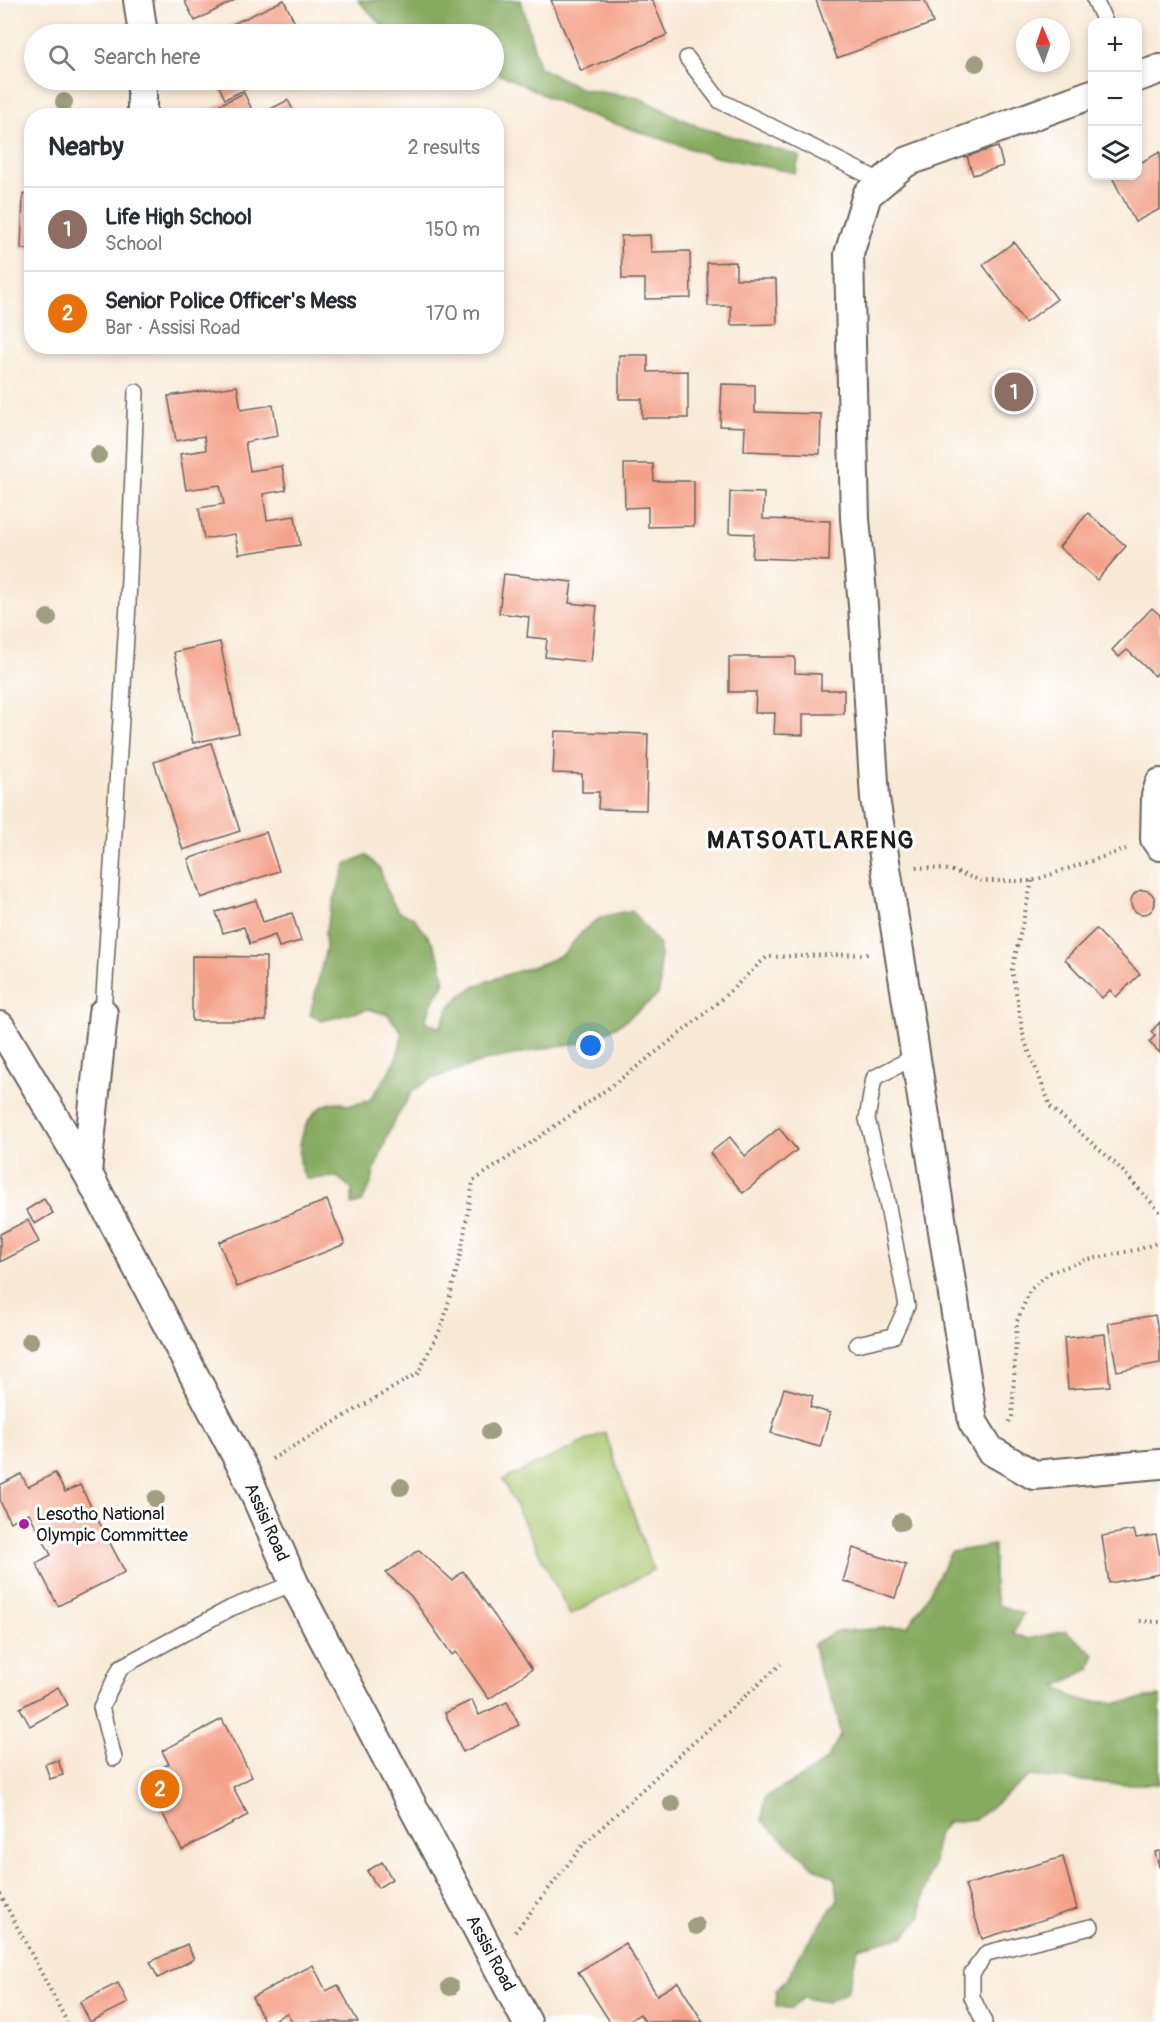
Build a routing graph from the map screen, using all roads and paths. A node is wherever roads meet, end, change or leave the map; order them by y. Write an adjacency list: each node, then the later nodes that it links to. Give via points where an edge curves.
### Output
1 (138, 0): 4 (street)
2 (1095, 0): 3 (lane)
3 (1103, 18)
4 (142, 24)
5 (687, 58): 11 (lane, via 720,101)
6 (1160, 69): 7 (street)
7 (1142, 75)
8 (142, 90): 10 (street)
9 (1088, 95): 11 (street, via 906,162)
10 (142, 108)
11 (882, 182): 15 (street, via 867,195 849,254 855,519 875,798)
12 (136, 392): 18 (lane, via 128,616)
13 (1160, 783): 14 (street, via 1156,796)
14 (1157, 843): 16 (path)
15 (886, 863): 16 (path, via 950,870 982,882); 17 (street)
16 (1032, 881): 22 (path, via 1012,970 1024,1039 1051,1107 1118,1166)
17 (899, 954): 20 (street); 27 (path, via 767,957 700,1017 622,1078 473,1181 443,1324 418,1373)
18 (103, 1013): 21 (street)
19 (0, 1026): 21 (street, Assisi Road)
20 (916, 1056): 24 (lane, via 874,1078 867,1119 908,1306 893,1336); 25 (street, via 973,1422)
21 (87, 1172): 27 (street, Assisi Road)
22 (1160, 1212)
23 (1160, 1242): 25 (path, via 1049,1273 1030,1290 1017,1321 1012,1417)
24 (857, 1344)
25 (990, 1450): 26 (street, via 1034,1475)
26 (1160, 1464)
27 (246, 1474): 28 (street, Assisi Road)
28 (294, 1583): 32 (lane, via 231,1608 120,1667 101,1707); 35 (street, Assisi Road)
29 (1140, 1622): 30 (path)
30 (1160, 1622)
31 (781, 1664): 35 (path, via 583,1845)
32 (114, 1758)
33 (0, 1894): 36 (path)
34 (1091, 1927): 38 (lane, via 987,1953 972,1972 972,1997)
35 (494, 1959): 37 (street, Assisi Road)
36 (67, 2022)
37 (526, 2022)
38 (984, 2022)

